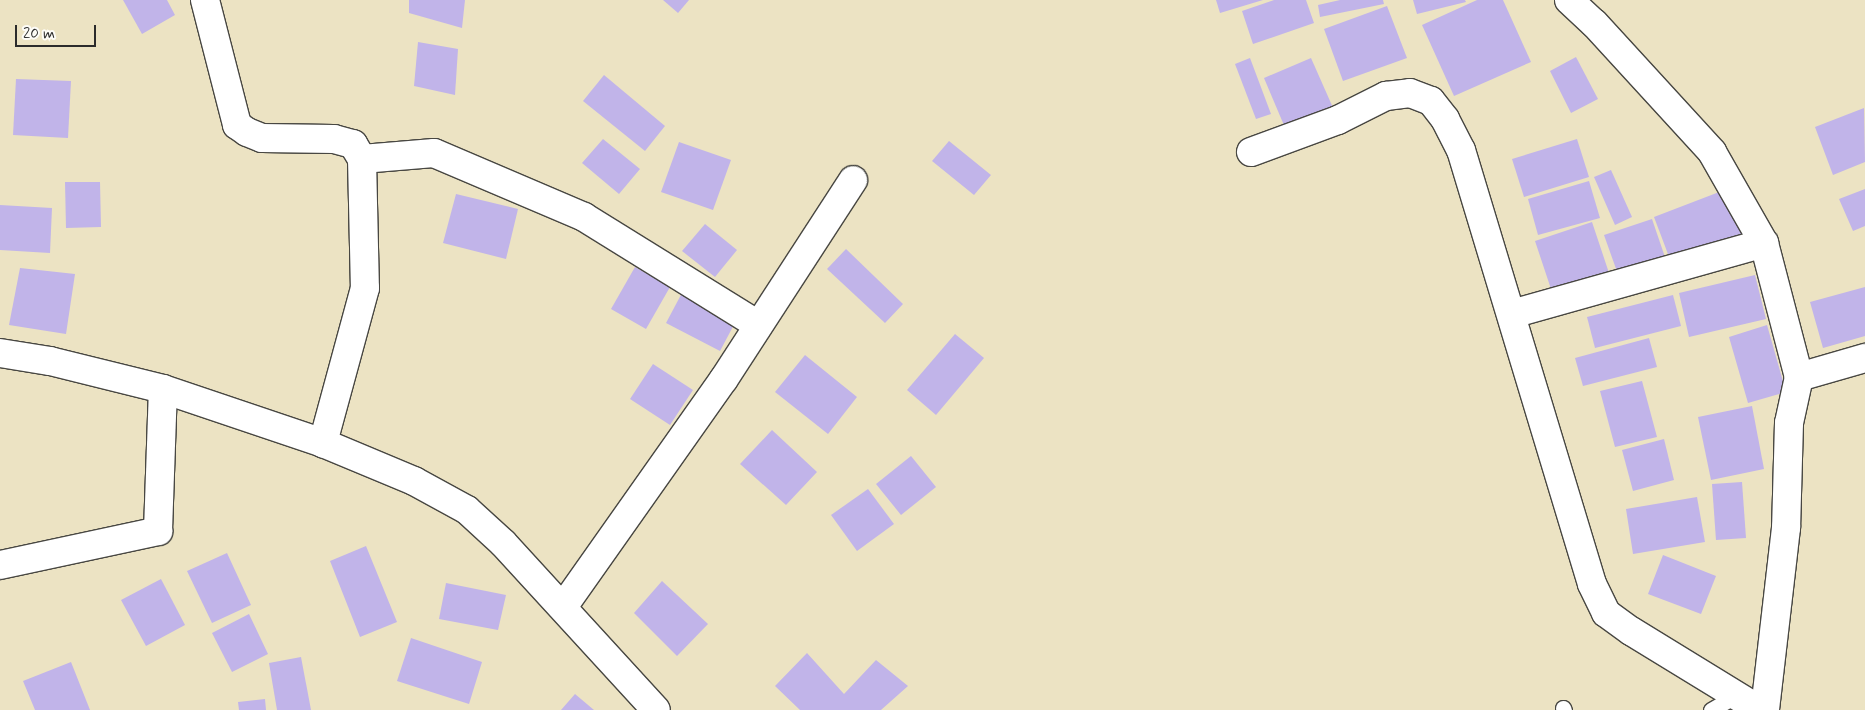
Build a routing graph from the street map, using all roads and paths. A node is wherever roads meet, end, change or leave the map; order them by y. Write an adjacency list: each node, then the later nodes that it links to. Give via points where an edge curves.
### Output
1 (205, 0): 4 (street, via 237,125 262,138 334,139 353,144)
2 (1569, 0): 6 (street, via 1712,152)
3 (1251, 152): 7 (street, via 1338,120 1386,96 1410,93 1431,101 1445,119 1461,150)
4 (362, 159): 8 (street, via 434,153 584,218); 13 (street, via 365,288)
5 (853, 180): 8 (street)
6 (1764, 242): 7 (street); 11 (street)
7 (1512, 314): 16 (street, via 1592,584 1606,613)
8 (758, 325): 15 (street, via 724,379)
9 (0, 353): 12 (street, via 50,361)
10 (1865, 358): 11 (street)
11 (1798, 377): 20 (street, via 1789,423 1786,528)
12 (162, 389): 13 (street); 14 (street, via 158,531)
13 (323, 443): 15 (street, via 414,481 467,510)
14 (0, 565)
15 (563, 607): 17 (street)
16 (1737, 694): 18 (lane); 19 (street)
17 (656, 710)
18 (1711, 710)
19 (1760, 710)
20 (1766, 710)

